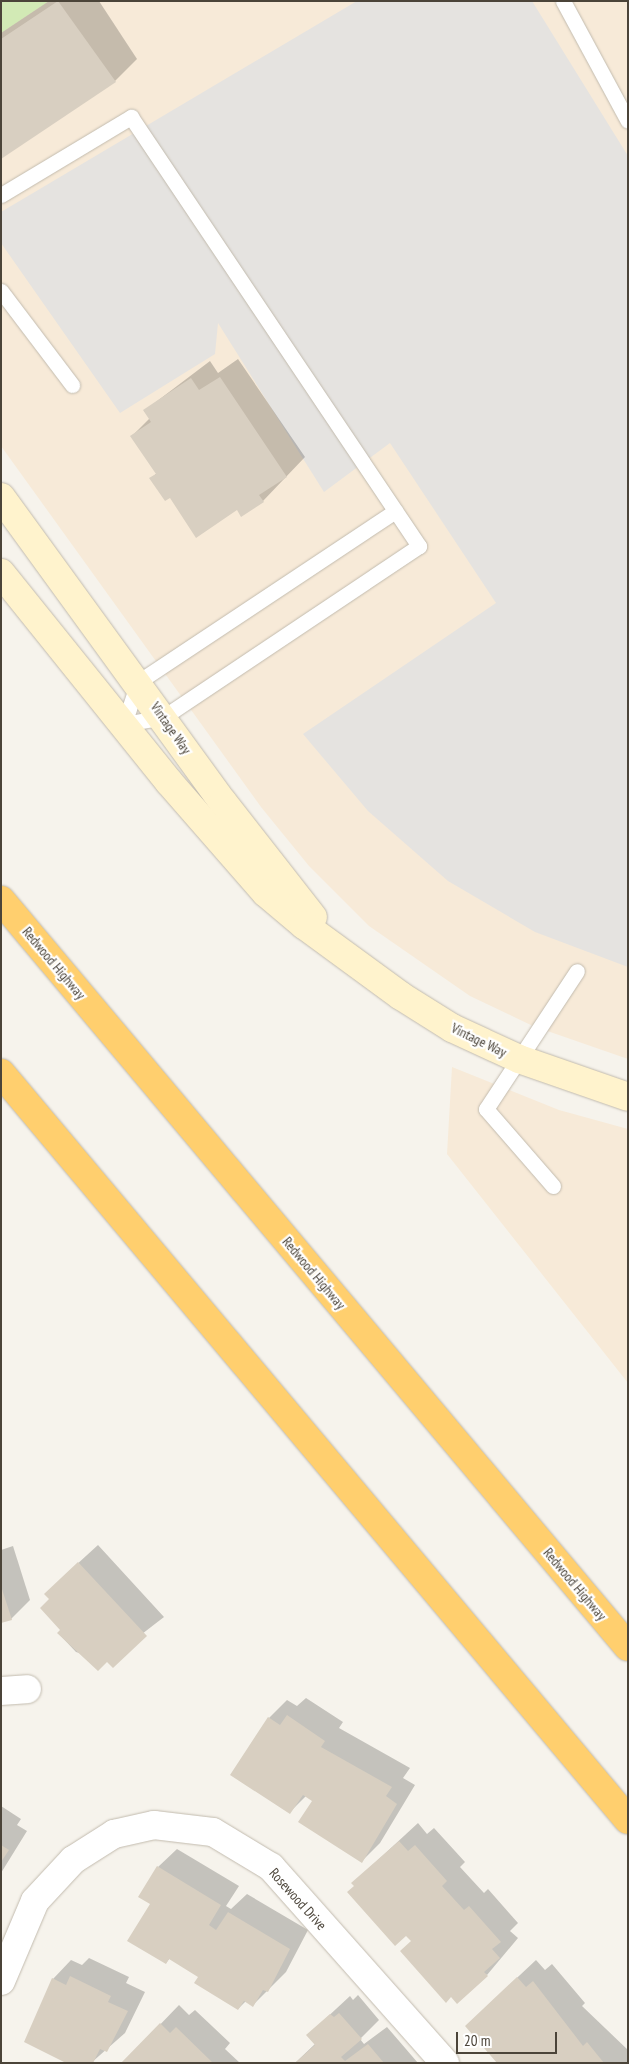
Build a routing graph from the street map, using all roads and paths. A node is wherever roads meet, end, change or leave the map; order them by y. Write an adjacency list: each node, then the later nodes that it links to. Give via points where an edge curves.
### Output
1 (563, 1): 2 (lane)
2 (628, 121)
3 (1, 195): 7 (lane, via 131,117)
4 (1, 291): 5 (lane)
5 (72, 385)
6 (1, 497): 9 (street, Vintage Way)
7 (395, 511): 9 (lane); 10 (lane, via 419,546)
8 (1, 573): 11 (street, Vintage Way)
9 (138, 682): 10 (street, Vintage Way); 11 (lane)
10 (164, 718): 11 (lane); 13 (street, Vintage Way, via 223,802)
11 (124, 724): 13 (street, Vintage Way, via 266,893)
12 (1, 900): 19 (highway, Redwood Highway)
13 (343, 956): 15 (street, Vintage Way, via 452,1028)
14 (577, 971): 15 (lane)
15 (519, 1059): 17 (street, Vintage Way); 18 (lane, via 486,1109)
16 (1, 1073): 20 (highway)
17 (628, 1097)
18 (553, 1186)
19 (628, 1647)
20 (628, 1820)
21 (1, 1981): 22 (street, Rosewood Drive, via 35,1902 73,1860 114,1834 154,1824 213,1832 271,1867)
22 (445, 2063)

